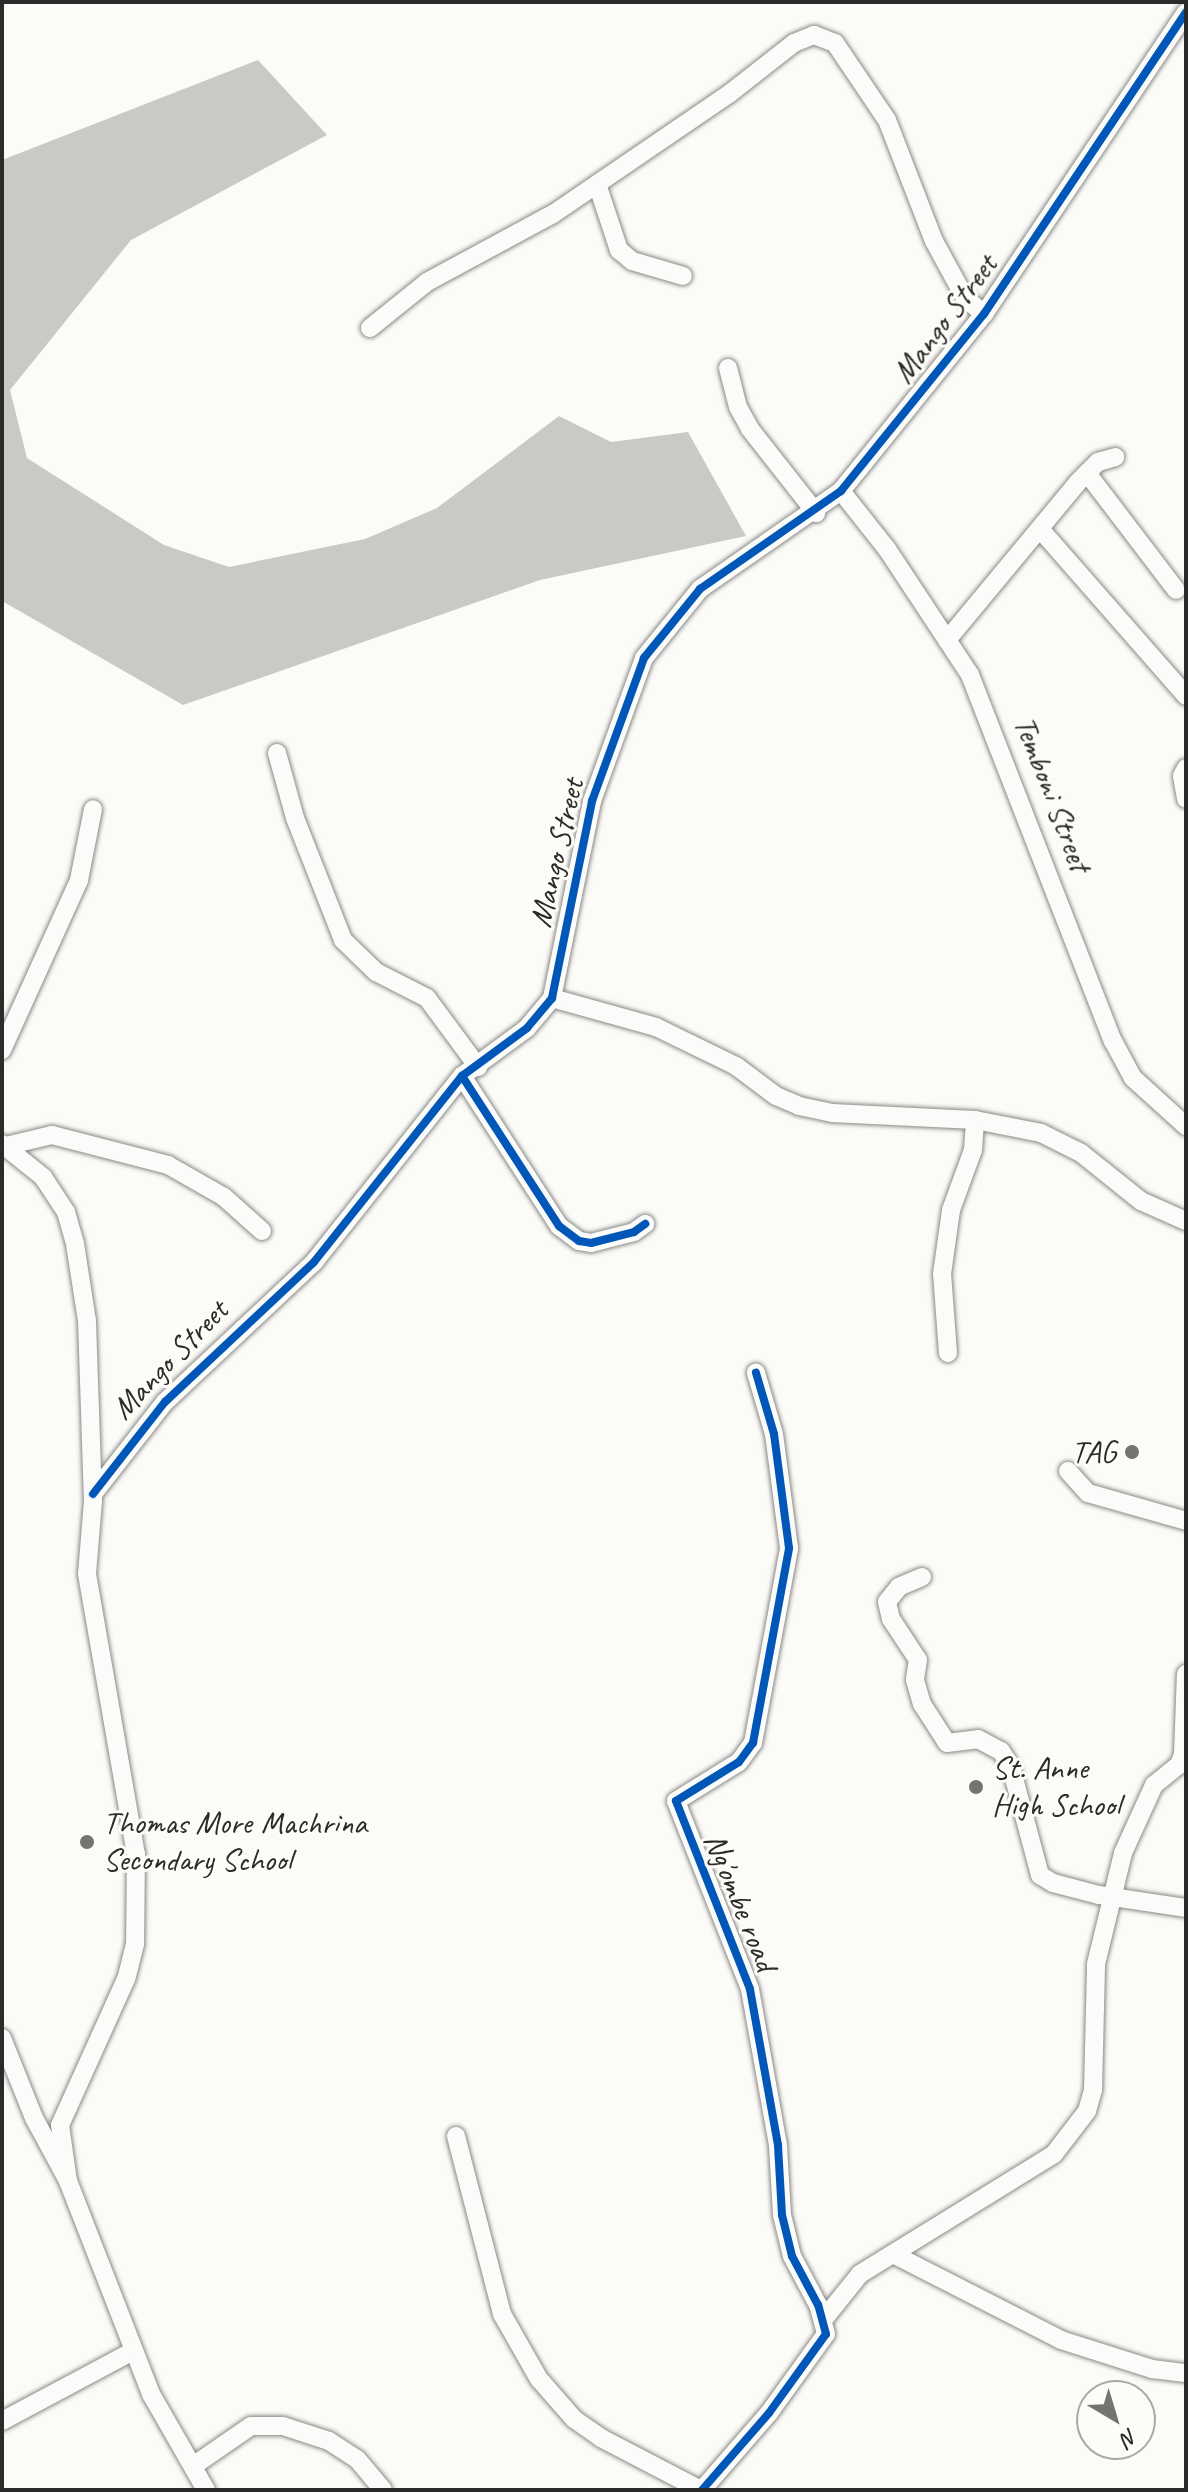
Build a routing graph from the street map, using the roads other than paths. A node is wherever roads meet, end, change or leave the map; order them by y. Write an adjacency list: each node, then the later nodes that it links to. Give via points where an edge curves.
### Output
1 (1186, 12): 4 (street, Mango Street)
2 (597, 184): 3 (street, via 619,250 632,261); 4 (street, via 794,43 814,35 835,43 887,120 934,241 965,298); 5 (street, via 553,214 427,282)
3 (683, 276)
4 (984, 314): 9 (street, Mango Street)
5 (370, 328)
6 (728, 368): 10 (street, via 750,429)
7 (1115, 457): 8 (street)
8 (1087, 473): 11 (street); 12 (street)
9 (841, 491): 10 (street, Mango Street); 13 (street, Temboni Street)
10 (816, 513): 19 (street, Mango Street, via 700,589 644,658 592,801)
11 (1040, 529): 13 (street); 14 (street)
12 (1176, 590)
13 (947, 640): 23 (street, Temboni Street, via 990,715 1113,1041 1133,1078)
14 (1186, 696)
15 (277, 753): 21 (street, via 295,818 343,940 376,972 427,998)
16 (1186, 768): 17 (street)
17 (1186, 799)
18 (93, 809): 20 (street, via 79,880)
19 (552, 998): 21 (street, Mango Street, via 527,1028); 22 (street, via 656,1027 736,1066 799,1106 832,1113)
20 (2, 1050)
21 (470, 1071): 26 (street, via 559,1226 591,1243); 31 (street, Mango Street, via 314,1262 165,1402)
22 (975, 1120): 25 (street, via 1041,1133 1081,1153 1141,1201); 28 (street, via 973,1150 951,1210 942,1274)
23 (1186, 1126)
24 (4, 1145): 27 (street, via 52,1135 168,1165 224,1197); 31 (street, via 43,1177 66,1212 75,1244 87,1321)
25 (1186, 1221)
26 (645, 1224)
27 (262, 1231)
28 (948, 1353)
29 (756, 1373): 41 (street, Ng'ombe road, via 774,1434 789,1548 753,1743 739,1762 676,1801 750,1989 778,2145 782,2215 792,2256)
30 (1068, 1471): 32 (street, via 1088,1493)
31 (93, 1494): 39 (street, via 87,1574 136,1854 135,1944 112,2012 71,2090 60,2125)
32 (1186, 1521)
33 (922, 1577): 35 (street, via 899,1587 888,1610 918,1660 915,1680 933,1727 947,1743 978,1739 1001,1751 1011,1767 1040,1875)
34 (1186, 1674): 35 (street, via 1183,1754 1179,1765 1154,1785 1137,1818)
35 (1112, 1898): 36 (street); 40 (street, via 1096,1964 1093,2090 1075,2131 1028,2172)
36 (1186, 1908)
37 (2, 2038): 39 (street, via 34,2118)
38 (456, 2136): 48 (street, via 502,2314 539,2379 574,2419 601,2438)
39 (68, 2181): 42 (street)
40 (893, 2254): 41 (street, via 860,2274); 43 (street, via 1061,2340 1152,2369)
41 (823, 2320): 48 (street, via 826,2334 817,2351)
42 (133, 2351): 44 (street); 45 (street)
43 (1186, 2373)
44 (2, 2421)
45 (193, 2466): 46 (street); 47 (street, via 251,2426 283,2426 357,2459)
46 (206, 2490)
47 (383, 2490)
48 (702, 2490)

